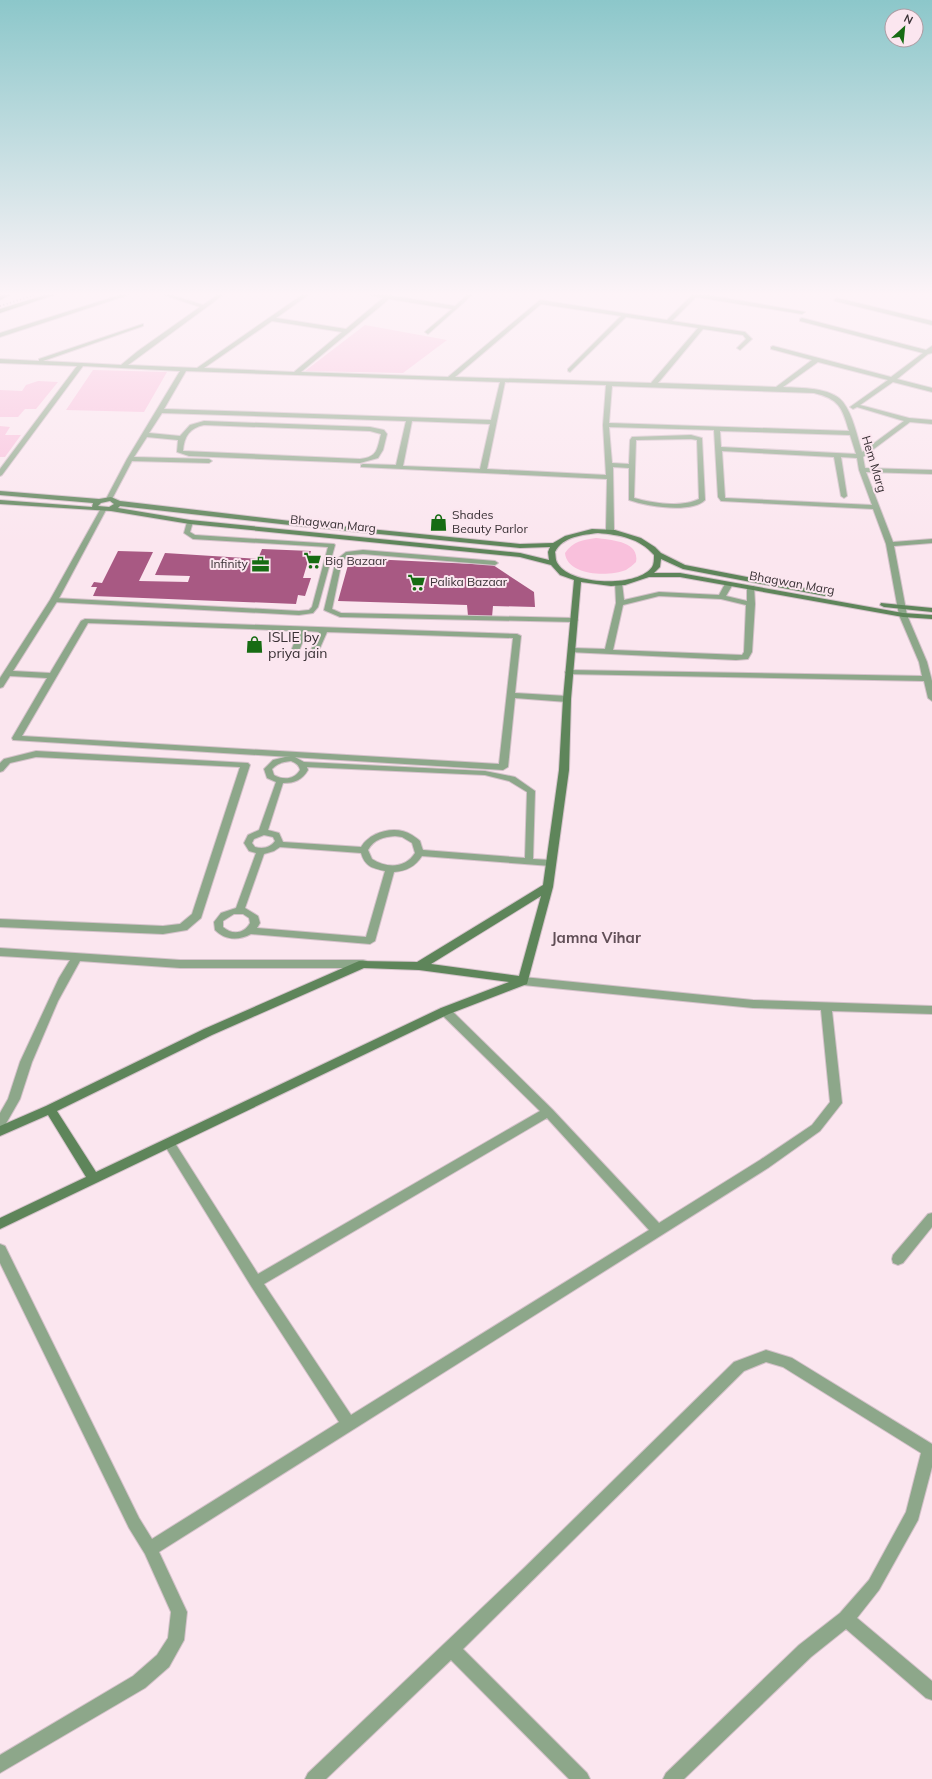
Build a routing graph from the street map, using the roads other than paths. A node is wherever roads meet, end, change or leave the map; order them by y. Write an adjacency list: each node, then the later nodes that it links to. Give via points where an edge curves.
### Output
1 (72, 378): 37 (street)
2 (178, 378): 16 (street)
3 (419, 378): 8 (street, Hem Marg)
4 (660, 378): 12 (street)
5 (792, 378): 13 (street)
6 (884, 378): 10 (street)
7 (895, 378): 10 (street)
8 (449, 379): 9 (street, Hem Marg)
9 (503, 380): 11 (street, Hem Marg); 20 (street)
10 (892, 380): 14 (street); 15 (street)
11 (609, 383): 12 (street, Hem Marg); 22 (street)
12 (654, 385): 13 (street, Hem Marg)
13 (778, 388): 17 (street, Hem Marg, via 829,395 840,402)
14 (932, 390)
15 (855, 405): 17 (street); 19 (street)
16 (160, 411): 18 (street); 25 (street)
17 (845, 412): 24 (street, Hem Marg)
18 (409, 420): 20 (street); 33 (street)
19 (909, 420): 21 (street); 29 (street)
20 (493, 422): 35 (street)
21 (932, 422)
22 (606, 425): 23 (street); 31 (street)
23 (717, 429): 24 (street); 27 (street)
24 (852, 433): 29 (street, Hem Marg)
25 (144, 435): 26 (street); 30 (street)
26 (182, 438): 26 (street, via 192,426 204,423 370,429 382,431 384,434 376,458 372,461 189,454 179,450)
27 (718, 449): 28 (street); 45 (street, via 723,500)
28 (837, 454): 29 (street); 40 (street)
29 (860, 456): 34 (street, Hem Marg)
30 (130, 459): 33 (street); 41 (street)
31 (609, 465): 32 (street); 38 (street)
32 (632, 466): 32 (street, via 634,438 691,437 700,440 702,500 692,505 641,502 631,499)
33 (399, 468): 35 (street)
34 (862, 470): 36 (street); 45 (street, Hem Marg)
35 (483, 471): 38 (street)
36 (932, 472)
37 (0, 474)
38 (610, 477): 48 (street)
39 (0, 493): 42 (street)
40 (844, 496)
41 (109, 499): 42 (street); 44 (street, Bhagwan Marg)
42 (99, 501): 46 (street, via 95,506)
43 (0, 502): 46 (street, Bhagwan Marg)
44 (118, 503): 46 (street); 51 (street, Bhagwan Marg, via 520,546)
45 (876, 507): 50 (street, Hem Marg)
46 (104, 509): 47 (street, Bhagwan Marg); 61 (street)
47 (190, 522): 54 (street, Bhagwan Marg, via 520,555); 61 (lane, via 187,533 194,537 332,545 315,607 311,612 299,614)
48 (610, 531): 51 (street, Bhagwan Marg, via 585,532 564,538); 52 (street, Bhagwan Marg, via 633,536 651,546)
49 (932, 542): 50 (street)
50 (890, 544): 65 (street, Hem Marg)
51 (554, 545): 54 (street, via 550,554)
52 (658, 555): 55 (street, via 656,567); 65 (street, Bhagwan Marg, via 683,567)
53 (495, 563): 67 (lane, via 363,552 348,553 339,560 328,610 345,615)
54 (553, 563): 56 (street, Bhagwan Marg, via 563,573)
55 (648, 575): 57 (street, Bhagwan Marg); 58 (street, Bhagwan Marg, via 680,575)
56 (578, 579): 57 (street, Bhagwan Marg); 67 (street)
57 (618, 583): 62 (street)
58 (729, 584): 59 (street, Bhagwan Marg); 60 (street)
59 (751, 588): 63 (street); 65 (street, Bhagwan Marg)
60 (721, 597): 62 (street, via 660,594); 63 (street)
61 (54, 600): 75 (street)
62 (620, 603): 71 (street)
63 (751, 604): 71 (street, via 748,652 745,656 736,658)
64 (932, 610): 65 (street, Bhagwan Marg)
65 (902, 611): 66 (street, Bhagwan Marg); 77 (street, Hem Marg, via 923,662)
66 (932, 617)
67 (574, 620): 70 (street)
68 (304, 628): 69 (street); 72 (street); 76 (street, via 85,620)
69 (324, 629): 73 (street); 79 (street, via 517,636)
70 (572, 650): 71 (street); 74 (street)
71 (608, 652)
72 (293, 656)
73 (312, 657)
74 (569, 672): 77 (street); 81 (street)
75 (8, 673): 76 (street); 78 (street)
76 (52, 676): 79 (street, via 16,738 503,767)
77 (927, 679): 80 (street, Hem Marg)
78 (0, 685)
79 (511, 694): 81 (street)
80 (932, 698)
81 (567, 699): 91 (street, via 564,770)
82 (302, 764): 84 (lane, via 304,770 300,776); 84 (lane, via 286,759 270,765 270,776); 90 (lane, via 485,773 512,778 531,791)
83 (0, 769): 95 (street, via 7,761 36,754 245,765 197,916 183,927 163,930)
84 (280, 781): 85 (lane)
85 (263, 832): 86 (lane, via 276,835); 88 (lane, via 251,837 248,843 252,849)
86 (278, 844): 87 (lane); 88 (lane, via 273,849)
87 (364, 850): 89 (lane, via 366,844 378,836 395,833 404,834 416,842); 92 (lane, via 364,856 368,861)
88 (261, 851): 94 (lane)
89 (419, 853): 90 (lane); 92 (lane, via 413,863)
90 (530, 861): 91 (lane)
91 (551, 863): 93 (street)
92 (390, 869): 96 (lane, via 370,941)
93 (548, 887): 100 (street); 101 (street)
94 (240, 910): 96 (lane, via 250,913 255,919); 96 (lane, via 222,916 218,928 226,935 232,936)
95 (0, 923)
96 (250, 931)
97 (0, 952): 98 (street)
98 (76, 957): 99 (street, via 180,964); 107 (street, via 61,984 26,1062 14,1099)
99 (363, 964): 100 (street); 105 (street, via 208,1032)
100 (420, 966): 101 (street)
101 (523, 981): 102 (street, via 753,1004); 104 (street)
102 (826, 1006): 103 (street); 113 (street, via 836,1103 816,1128)
103 (932, 1010)
104 (445, 1011): 106 (street); 109 (street)
105 (50, 1109): 108 (street); 110 (street)
106 (548, 1112): 113 (street); 116 (street)
107 (0, 1124)
108 (0, 1131)
109 (169, 1143): 110 (street); 116 (street)
110 (94, 1179): 112 (street)
111 (932, 1218): 115 (street)
112 (0, 1224)
113 (658, 1231): 117 (street)
114 (0, 1250): 119 (street, via 134,1523)
115 (898, 1258)
116 (256, 1282): 117 (street)
117 (349, 1425): 119 (street)
118 (930, 1451): 120 (street, via 913,1514 874,1585); 121 (street, via 788,1362 766,1356 739,1366)
119 (150, 1549): 123 (street, via 179,1612 176,1640 163,1661 139,1682)
120 (846, 1619): 122 (street); 126 (street, via 805,1651)
121 (452, 1649): 124 (street); 125 (street)
122 (932, 1692)
123 (0, 1765)
124 (314, 1779)
125 (580, 1779)
126 (672, 1779)

